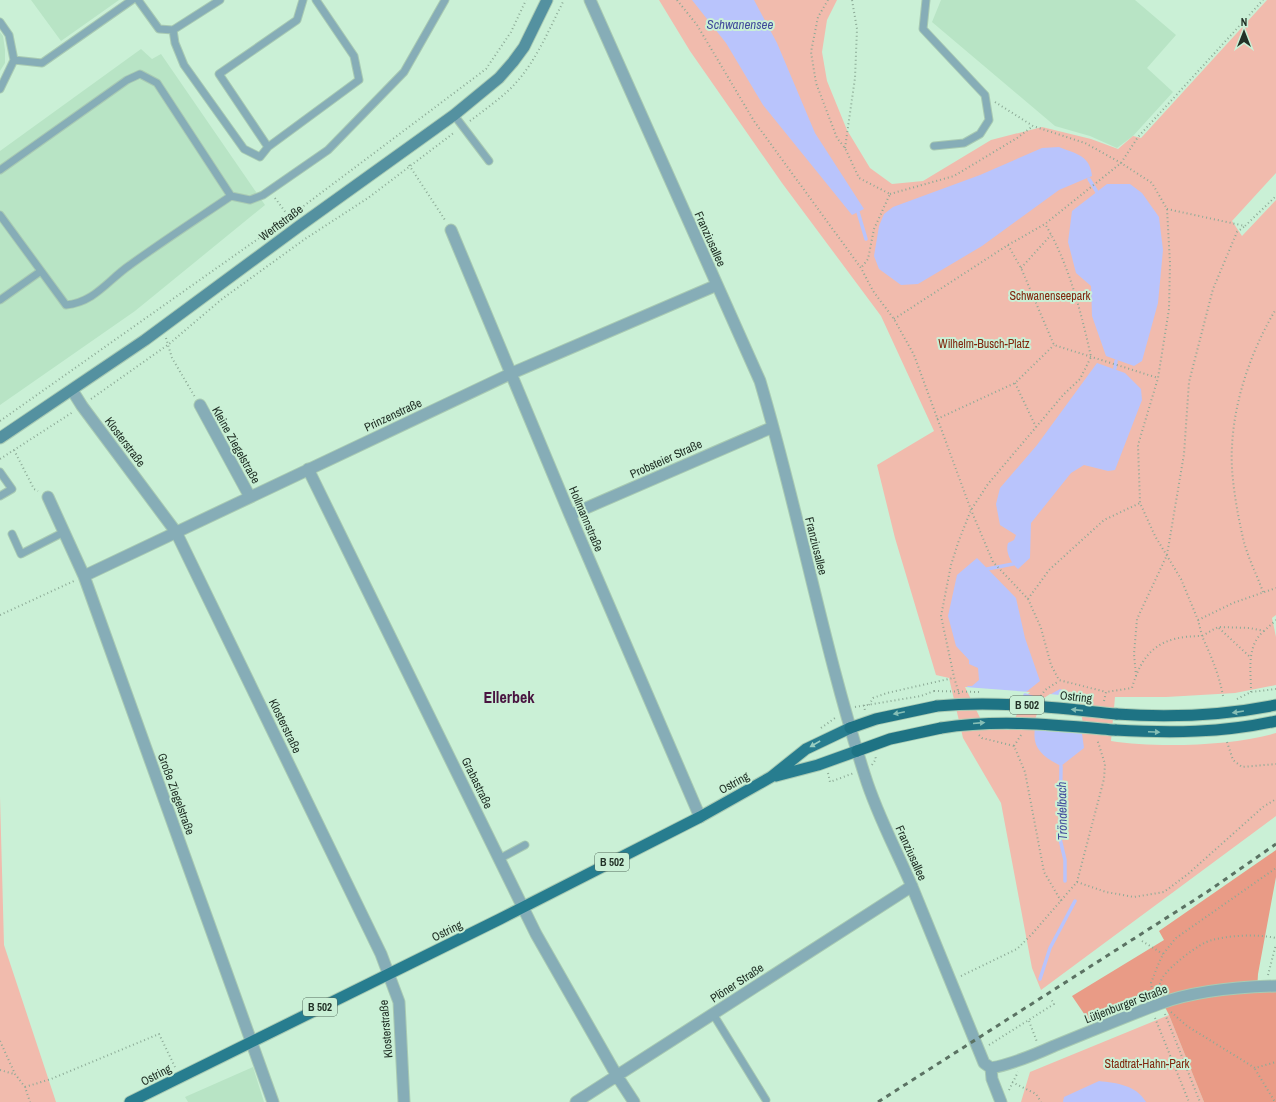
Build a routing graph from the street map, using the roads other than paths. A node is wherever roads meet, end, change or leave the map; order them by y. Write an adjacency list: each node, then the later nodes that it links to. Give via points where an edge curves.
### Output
1 (132, 0): 12 (lane, via 42,63)
2 (138, 0): 11 (lane, via 159,29)
3 (220, 0): 11 (lane)
4 (303, 0): 16 (lane, via 297,20 219,74)
5 (316, 0): 16 (lane, via 354,56 359,80)
6 (445, 0): 19 (lane, via 404,72 328,150 263,195 250,200)
7 (547, 0): 14 (main road, Werftstraße, via 524,47 513,62 499,78)
8 (590, 0): 23 (street, Franziusallee)
9 (926, 0): 15 (lane, via 923,29 985,95 989,120 980,134 964,143)
10 (0, 22): 12 (lane, via 9,35)
11 (173, 30): 16 (lane, via 184,65 244,149 260,157)
12 (14, 60): 13 (lane)
13 (0, 89)
14 (454, 115): 17 (lane); 26 (main road, Werftstraße, via 162,328)
15 (934, 146)
16 (268, 147)
17 (489, 161)
18 (0, 170): 19 (lane, via 127,80 140,74 157,83)
19 (231, 196): 22 (lane, via 128,266 90,297 66,305)
20 (0, 215): 22 (lane)
21 (451, 230): 25 (street, Hollmannstraße)
22 (41, 272): 24 (lane)
23 (717, 285): 25 (street, Prinzenstraße); 28 (street, Franziusallee, via 760,381)
24 (0, 300)
25 (510, 374): 30 (street, Prinzenstraße); 35 (street, Hollmannstraße)
26 (72, 390): 29 (main road, Werftstraße); 37 (street, Klosterstraße)
27 (200, 405): 34 (street, Kleine Ziegelstraße)
28 (773, 427): 35 (street, Probsteier Straße); 42 (street, Franziusallee, via 826,643)
29 (0, 438)
30 (308, 470): 34 (street, Prinzenstraße); 47 (street, Grabastraße)
31 (0, 472): 32 (lane, via 12,489)
32 (0, 496)
33 (48, 497): 36 (street, Große Ziegelstraße)
34 (250, 497): 37 (street, Prinzenstraße)
35 (570, 515): 45 (street, Hollmannstraße)
36 (64, 532): 38 (lane, via 21,554); 39 (street, Große Ziegelstraße)
37 (176, 532): 39 (street, Prinzenstraße); 50 (street, Klosterstraße)
38 (12, 534)
39 (84, 576): 53 (street, Große Ziegelstraße)
40 (1276, 705): 42 (highway, Ostring / B 502, one-way to 42, bridge, via 1207,716 1169,716 972,704 937,706 876,719)
41 (1276, 721): 43 (highway, Ostring / B 502, one-way to 41, bridge, via 890,739 977,723 1008,722 1115,730 1208,732)
42 (850, 728): 43 (street, Franziusallee); 44 (main road, Ostring / B 502, one-way to 44, via 806,749)
43 (857, 750): 44 (main road, Ostring / B 502, via 818,765); 48 (street, Franziusallee, via 878,814)
44 (771, 777): 45 (main road, Ostring / B 502)
45 (700, 817): 49 (main road, Ostring / B 502)
46 (525, 845): 47 (lane)
47 (499, 858): 49 (street, Grabastraße)
48 (912, 886): 52 (street, Plöner Straße); 54 (street, Franziusallee, via 984,1063)
49 (523, 907): 50 (main road, Ostring / B 502); 55 (street, Grabastraße)
50 (390, 974): 53 (main road, Ostring / B 502); 60 (street, Klosterstraße, via 399,1002)
51 (1276, 986): 54 (street, Lütjenburger Straße, via 1201,994 1158,1004 1027,1058)
52 (713, 1014): 55 (street, Plöner Straße); 57 (lane)
53 (251, 1041): 58 (main road, Ostring / B 502); 59 (street, Große Ziegelstraße)
54 (991, 1068): 56 (street, Franziusallee, via 992,1079)
55 (617, 1076): 61 (street, Plöner Straße); 62 (street, Grabastraße)
56 (1004, 1099)
57 (766, 1100)
58 (130, 1102)
59 (273, 1102)
60 (404, 1102)
61 (576, 1102)
62 (634, 1102)

